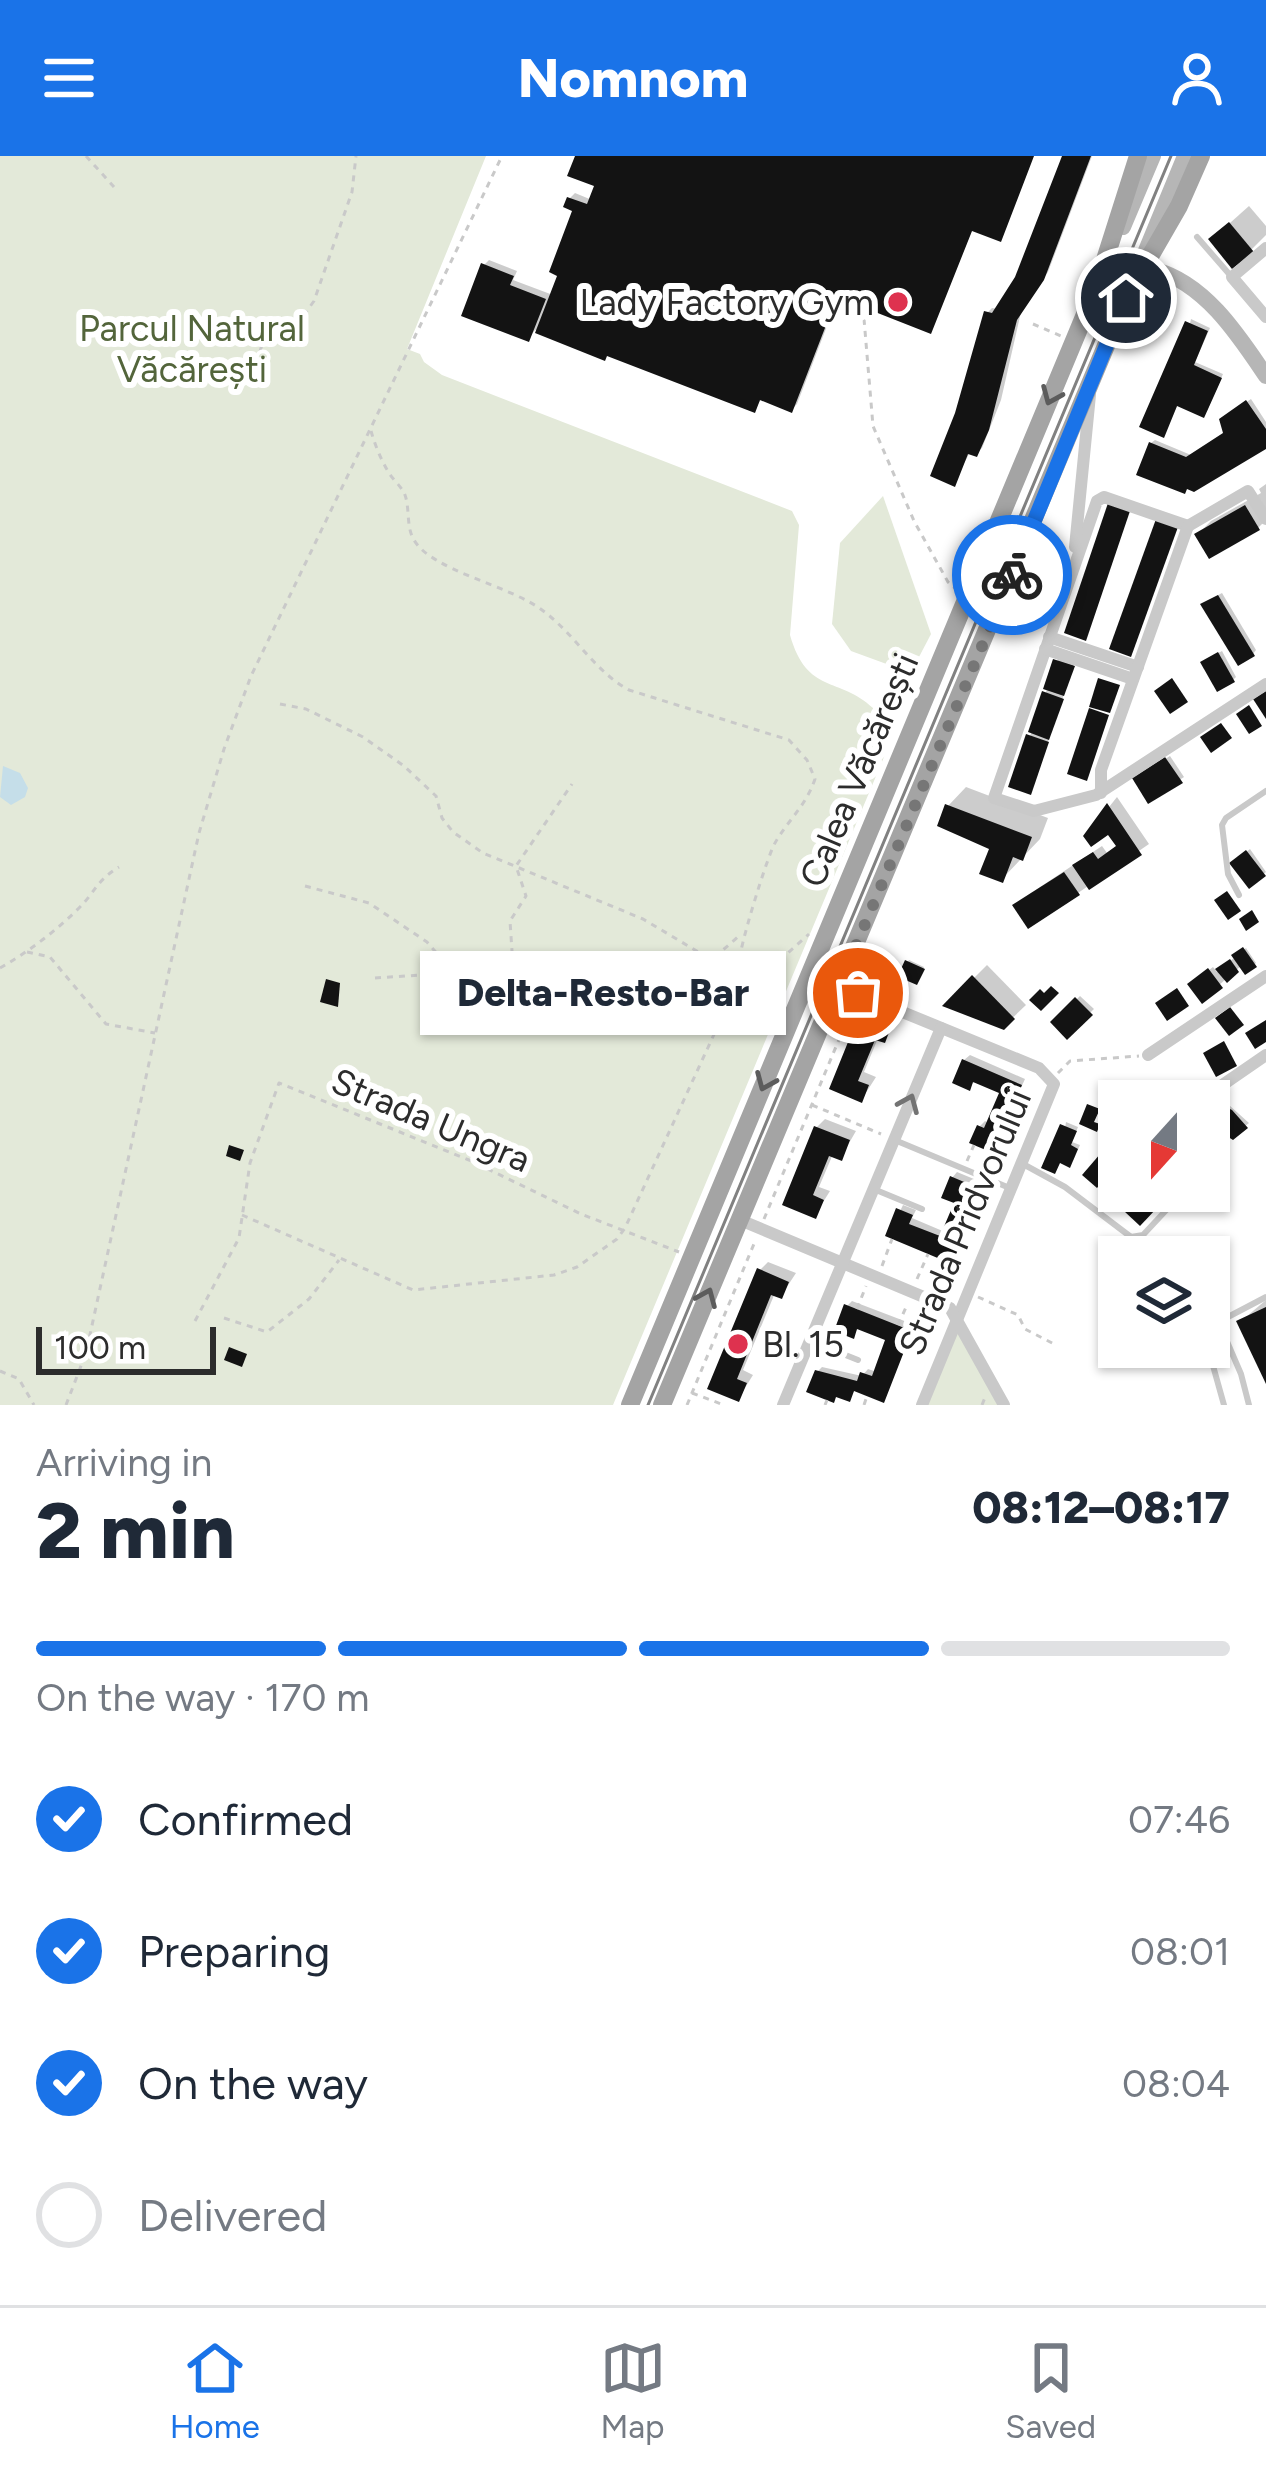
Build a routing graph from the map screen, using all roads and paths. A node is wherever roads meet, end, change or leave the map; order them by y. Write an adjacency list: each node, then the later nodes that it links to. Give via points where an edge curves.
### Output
1 (86, 156): 8 (path)
2 (356, 156): 20 (path, via 352,193 314,301 265,335)
3 (502, 156): 23 (path)
4 (1138, 156): 14 (main road, Calea Văcărești)
5 (1153, 156): 14 (main road)
6 (1185, 156): 15 (main road)
7 (1201, 156): 10 (main road, Calea Văcărești)
8 (114, 188)
9 (1196, 237): 13 (lane)
10 (1159, 241): 12 (main road); 15 (main road, Calea Văcărești)
11 (1266, 248): 13 (street)
12 (1169, 274): 15 (main road, via 1150,272); 21 (main road, via 1210,304)
13 (1232, 278): 17 (street)
14 (1096, 288): 19 (main road, Calea Văcărești)
15 (1126, 298): 22 (main road, Calea Văcărești)
16 (862, 307): 27 (path, via 873,426 914,521)
17 (1266, 317)
18 (1033, 324): 19 (path)
19 (1074, 341): 31 (main road, Calea Văcărești, one-way to 31)
20 (253, 374)
21 (1266, 376)
22 (1089, 387): 26 (street, Calea Văcărești); 33 (main road, Calea Văcărești)
23 (370, 429): 42 (path, via 426,554 539,607 629,690 789,740 807,760 815,779 810,793 774,844); 55 (path, via 224,748)
24 (1266, 519): 25 (street, via 1248,491)
25 (1188, 526): 26 (street, Calea Văcărești, via 1100,497); 29 (street)
26 (1072, 572): 28 (street, Calea Văcărești)
27 (956, 589)
28 (1047, 643): 29 (street); 36 (street, Calea Văcărești, via 994,798 1034,812)
29 (1135, 673): 36 (street, via 1098,779)
30 (1266, 684): 36 (street)
31 (923, 702): 33 (main road); 41 (main road, Calea Văcărești)
32 (280, 704): 37 (path, via 306,709 390,756 436,796 452,832)
33 (953, 715): 50 (main road, Calea Văcărești)
34 (572, 784): 37 (path)
35 (1266, 791): 40 (lane, via 1222,825)
36 (1101, 793)
37 (516, 866): 42 (path, via 643,919 705,956 715,957); 45 (path, via 526,896 510,921)
38 (119, 867): 43 (path)
39 (304, 886): 46 (path, via 369,903 427,942)
40 (1239, 896)
41 (828, 929): 47 (path, via 804,935 772,967); 82 (main road, Calea Văcărești, one-way to 82)
42 (744, 932): 47 (path, via 739,958)
43 (27, 952): 44 (path); 55 (path, via 50,957 106,1024)
44 (0, 968)
45 (514, 968): 46 (path); 51 (path, via 615,1008 659,1009)
46 (454, 973): 49 (path)
47 (754, 973): 51 (path)
48 (1266, 976): 57 (street)
49 (375, 978)
50 (839, 986): 52 (street, Strada Pridvorului); 77 (main road, Calea Văcărești)
51 (733, 993): 78 (path)
52 (858, 993): 53 (street, Strada Pridvorului); 54 (path)
53 (941, 1028): 61 (street, Strada Pridvorului); 64 (street, one-way to 53)
54 (843, 1029): 56 (path); 59 (path)
55 (156, 1033): 108 (path, via 86,1353)
56 (851, 1034)
57 (1148, 1055): 61 (path, via 1070,1060)
58 (1266, 1055): 62 (street)
59 (829, 1064): 60 (path); 63 (path)
60 (838, 1068)
61 (1053, 1079): 68 (street, Strada Pridvorului)
62 (1230, 1080)
63 (812, 1104): 64 (path); 65 (path)
64 (894, 1139): 69 (lane); 72 (street)
65 (795, 1144): 67 (path); 70 (path)
66 (974, 1145): 69 (path)
67 (805, 1149)
68 (1023, 1164): 73 (street, Strada Pridvorului); 75 (lane, via 1131,1238)
69 (964, 1168): 73 (lane)
70 (781, 1178): 71 (path); 79 (path)
71 (791, 1183)
72 (873, 1188): 74 (lane); 84 (street)
73 (1012, 1189): 89 (street, Strada Pridvorului)
74 (922, 1209)
75 (1164, 1212)
76 (242, 1215): 78 (path, Strada Ungra, via 250,1163 279,1083); 83 (path); 95 (path, via 233,1251)
77 (740, 1220): 79 (street); 110 (main road, Calea Văcărești, one-way to 77)
78 (626, 1228): 82 (path, Strada Ungra); 83 (path, via 554,1275 413,1290)
79 (760, 1228): 84 (street); 86 (path)
80 (892, 1239): 85 (path)
81 (928, 1254): 88 (path)
82 (692, 1257): 109 (main road, Calea Văcărești)
83 (340, 1258): 94 (path, via 309,1299 267,1332)
84 (842, 1262): 85 (street); 98 (street)
85 (874, 1275): 88 (street); 91 (path)
86 (736, 1285): 87 (path); 93 (path)
87 (748, 1290)
88 (913, 1290): 92 (street); 97 (path)
89 (968, 1292): 92 (street, Strada Pridvorului); 99 (path)
90 (1266, 1297): 118 (lane, via 1226,1318 1222,1330)
91 (857, 1309)
92 (958, 1316): 115 (street, Strada Pridvorului); 116 (street)
93 (723, 1317): 96 (path); 101 (path)
94 (224, 1318)
95 (195, 1321)
96 (735, 1322)
97 (898, 1325)
98 (809, 1340): 100 (lane); 113 (street)
99 (1056, 1345)
100 (858, 1360)
101 (705, 1361): 102 (path); 105 (path)
102 (717, 1366)
103 (1214, 1368): 117 (lane)
104 (0, 1371): 107 (path, via 20,1379)
105 (692, 1393): 111 (path); 112 (path)
106 (868, 1396): 114 (path)
107 (34, 1405)
108 (66, 1405)
109 (630, 1405)
110 (662, 1405)
111 (686, 1405)
112 (724, 1405)
113 (783, 1405)
114 (864, 1405)
115 (922, 1405)
116 (1004, 1405)
117 (1224, 1405)
118 (1249, 1405)

